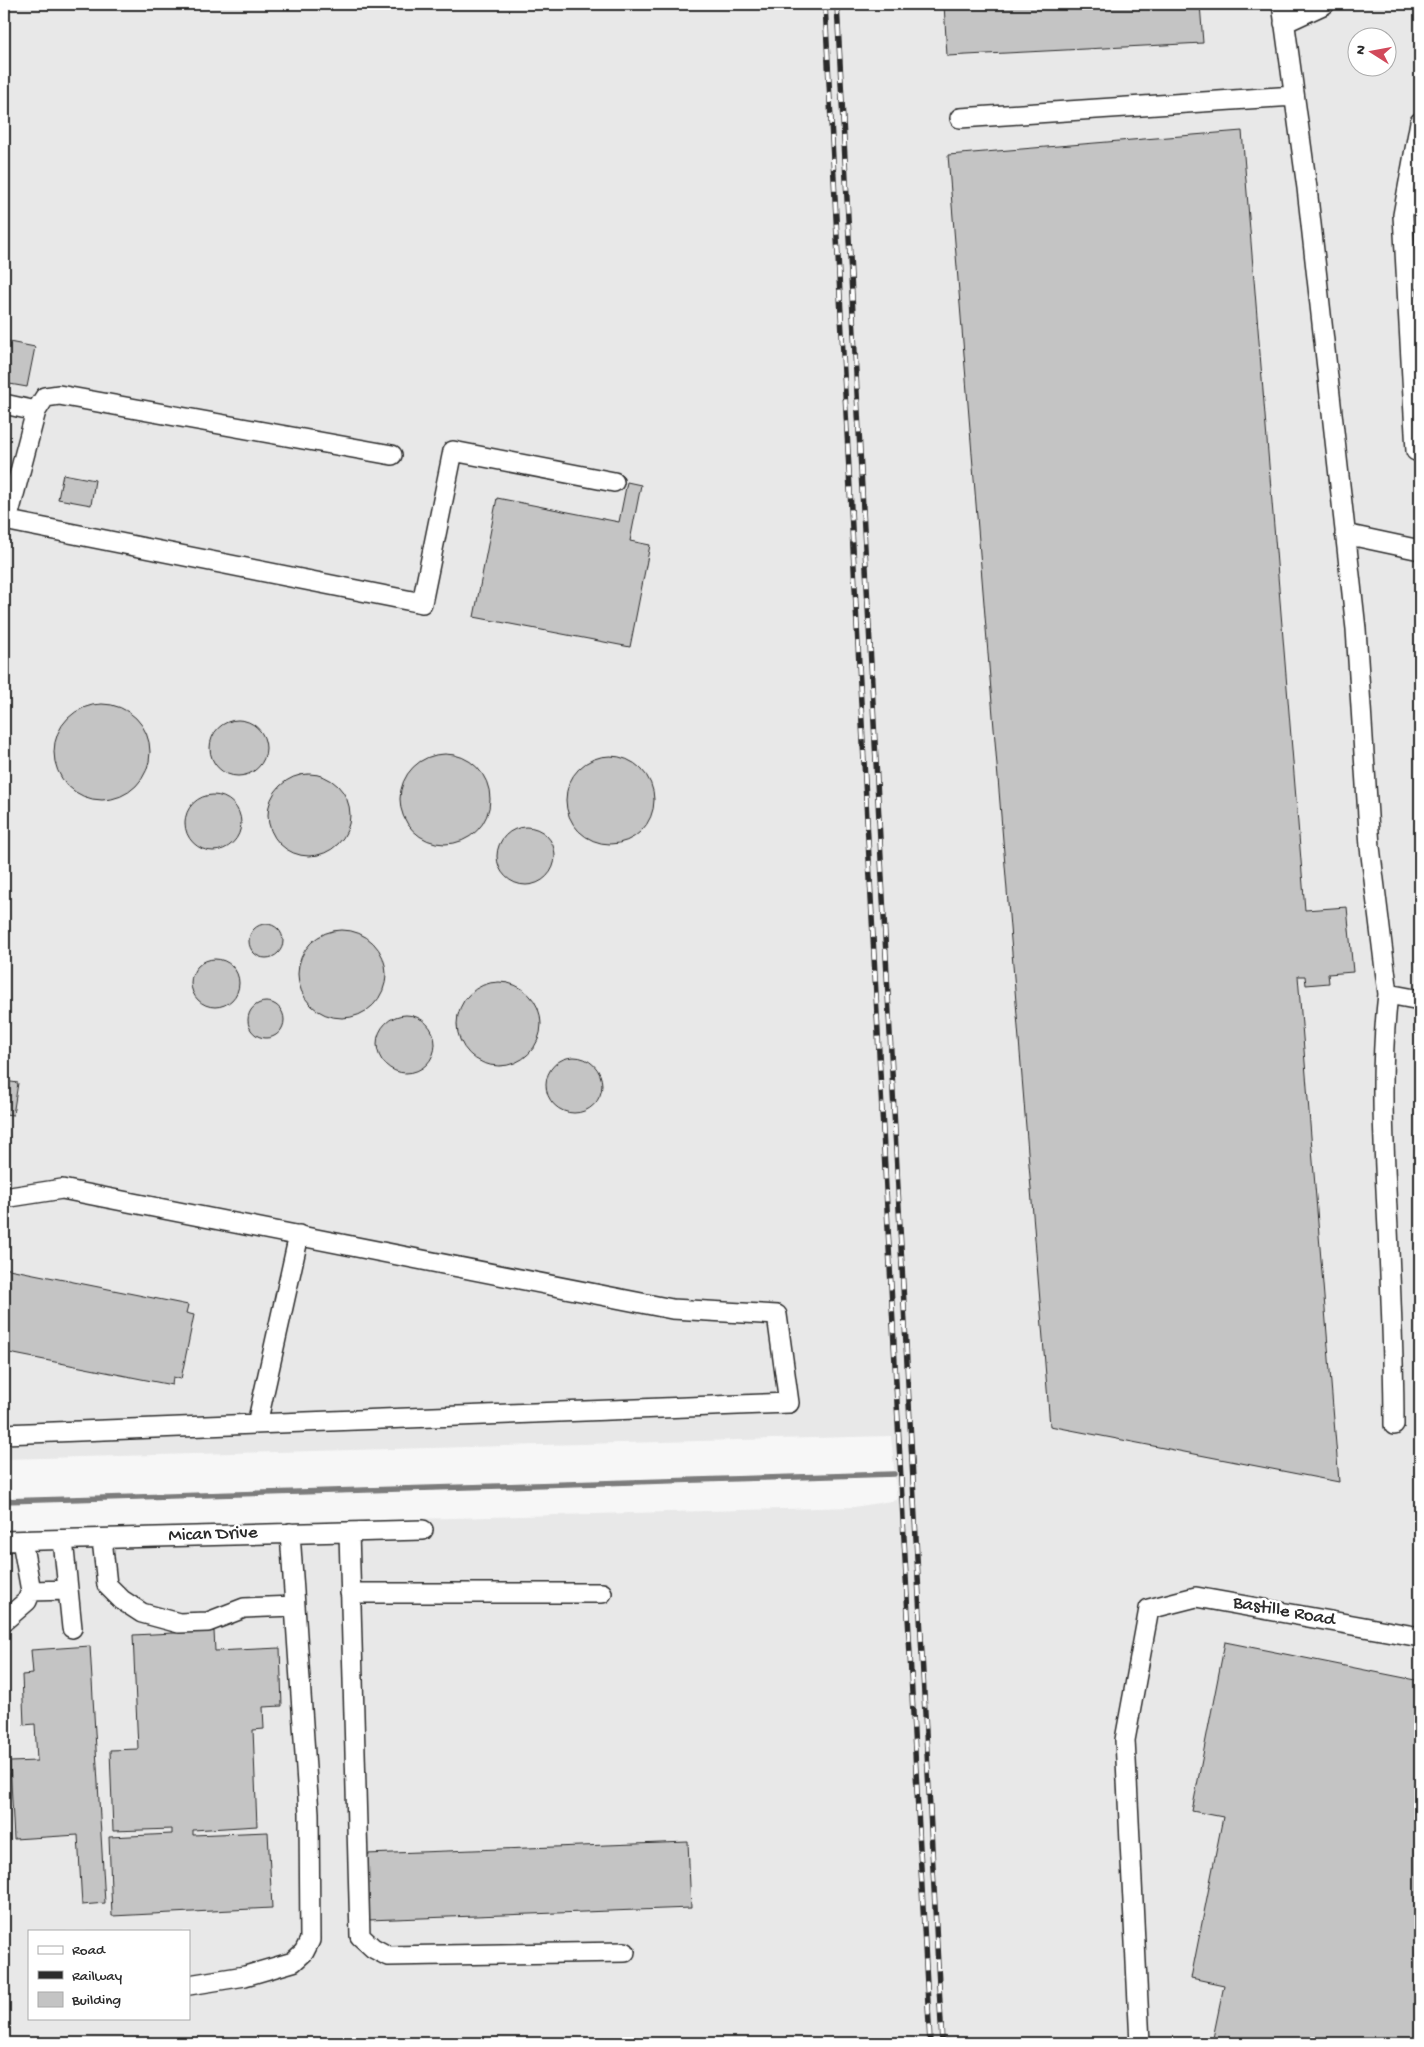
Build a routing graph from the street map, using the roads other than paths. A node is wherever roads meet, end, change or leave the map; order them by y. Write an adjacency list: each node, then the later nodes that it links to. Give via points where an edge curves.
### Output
1 (1282, 4): 3 (street)
2 (1323, 4): 3 (street)
3 (1284, 23): 4 (street)
4 (1294, 96): 5 (street); 13 (street)
5 (960, 118)
6 (1420, 122): 9 (street, via 1403,215 1416,451)
7 (4, 404): 8 (street)
8 (36, 411): 10 (street, via 45,397 59,395); 12 (street)
9 (1420, 452)
10 (392, 455)
11 (614, 482): 12 (street, via 453,451 422,603)
12 (5, 521)
13 (1345, 534): 14 (street); 15 (street, via 1356,629 1370,847)
14 (1420, 550)
15 (1388, 994): 16 (street); 20 (street, via 1383,1132 1394,1342)
16 (1420, 1000)
17 (4, 1198): 18 (street, via 62,1189)
18 (299, 1236): 19 (street); 19 (street, via 672,1308 777,1315 789,1403)
19 (257, 1424): 21 (street)
20 (1394, 1425)
21 (4, 1434)
22 (423, 1530): 23 (street, Mican Drive)
23 (349, 1532): 24 (street, Mican Drive); 30 (street)
24 (290, 1533): 25 (street, Mican Drive); 32 (street)
25 (102, 1539): 26 (street, Mican Drive); 32 (street, via 107,1585 142,1613 179,1623 208,1622 244,1608)
26 (64, 1540): 27 (street, Mican Drive); 28 (street)
27 (13, 1541): 29 (street)
28 (68, 1590): 29 (street); 34 (street)
29 (32, 1591): 33 (street, via 27,1601)
30 (350, 1593): 31 (street); 36 (street, via 360,1936 388,1956)
31 (602, 1593)
32 (295, 1606): 37 (street, via 310,1813 310,1940 304,1952 293,1962 245,1976)
33 (4, 1621)
34 (72, 1628)
35 (1420, 1637): 38 (street, Bastille Road, via 1196,1597 1149,1609 1125,1740)
36 (625, 1952)
37 (190, 1985)
38 (1140, 2043)

